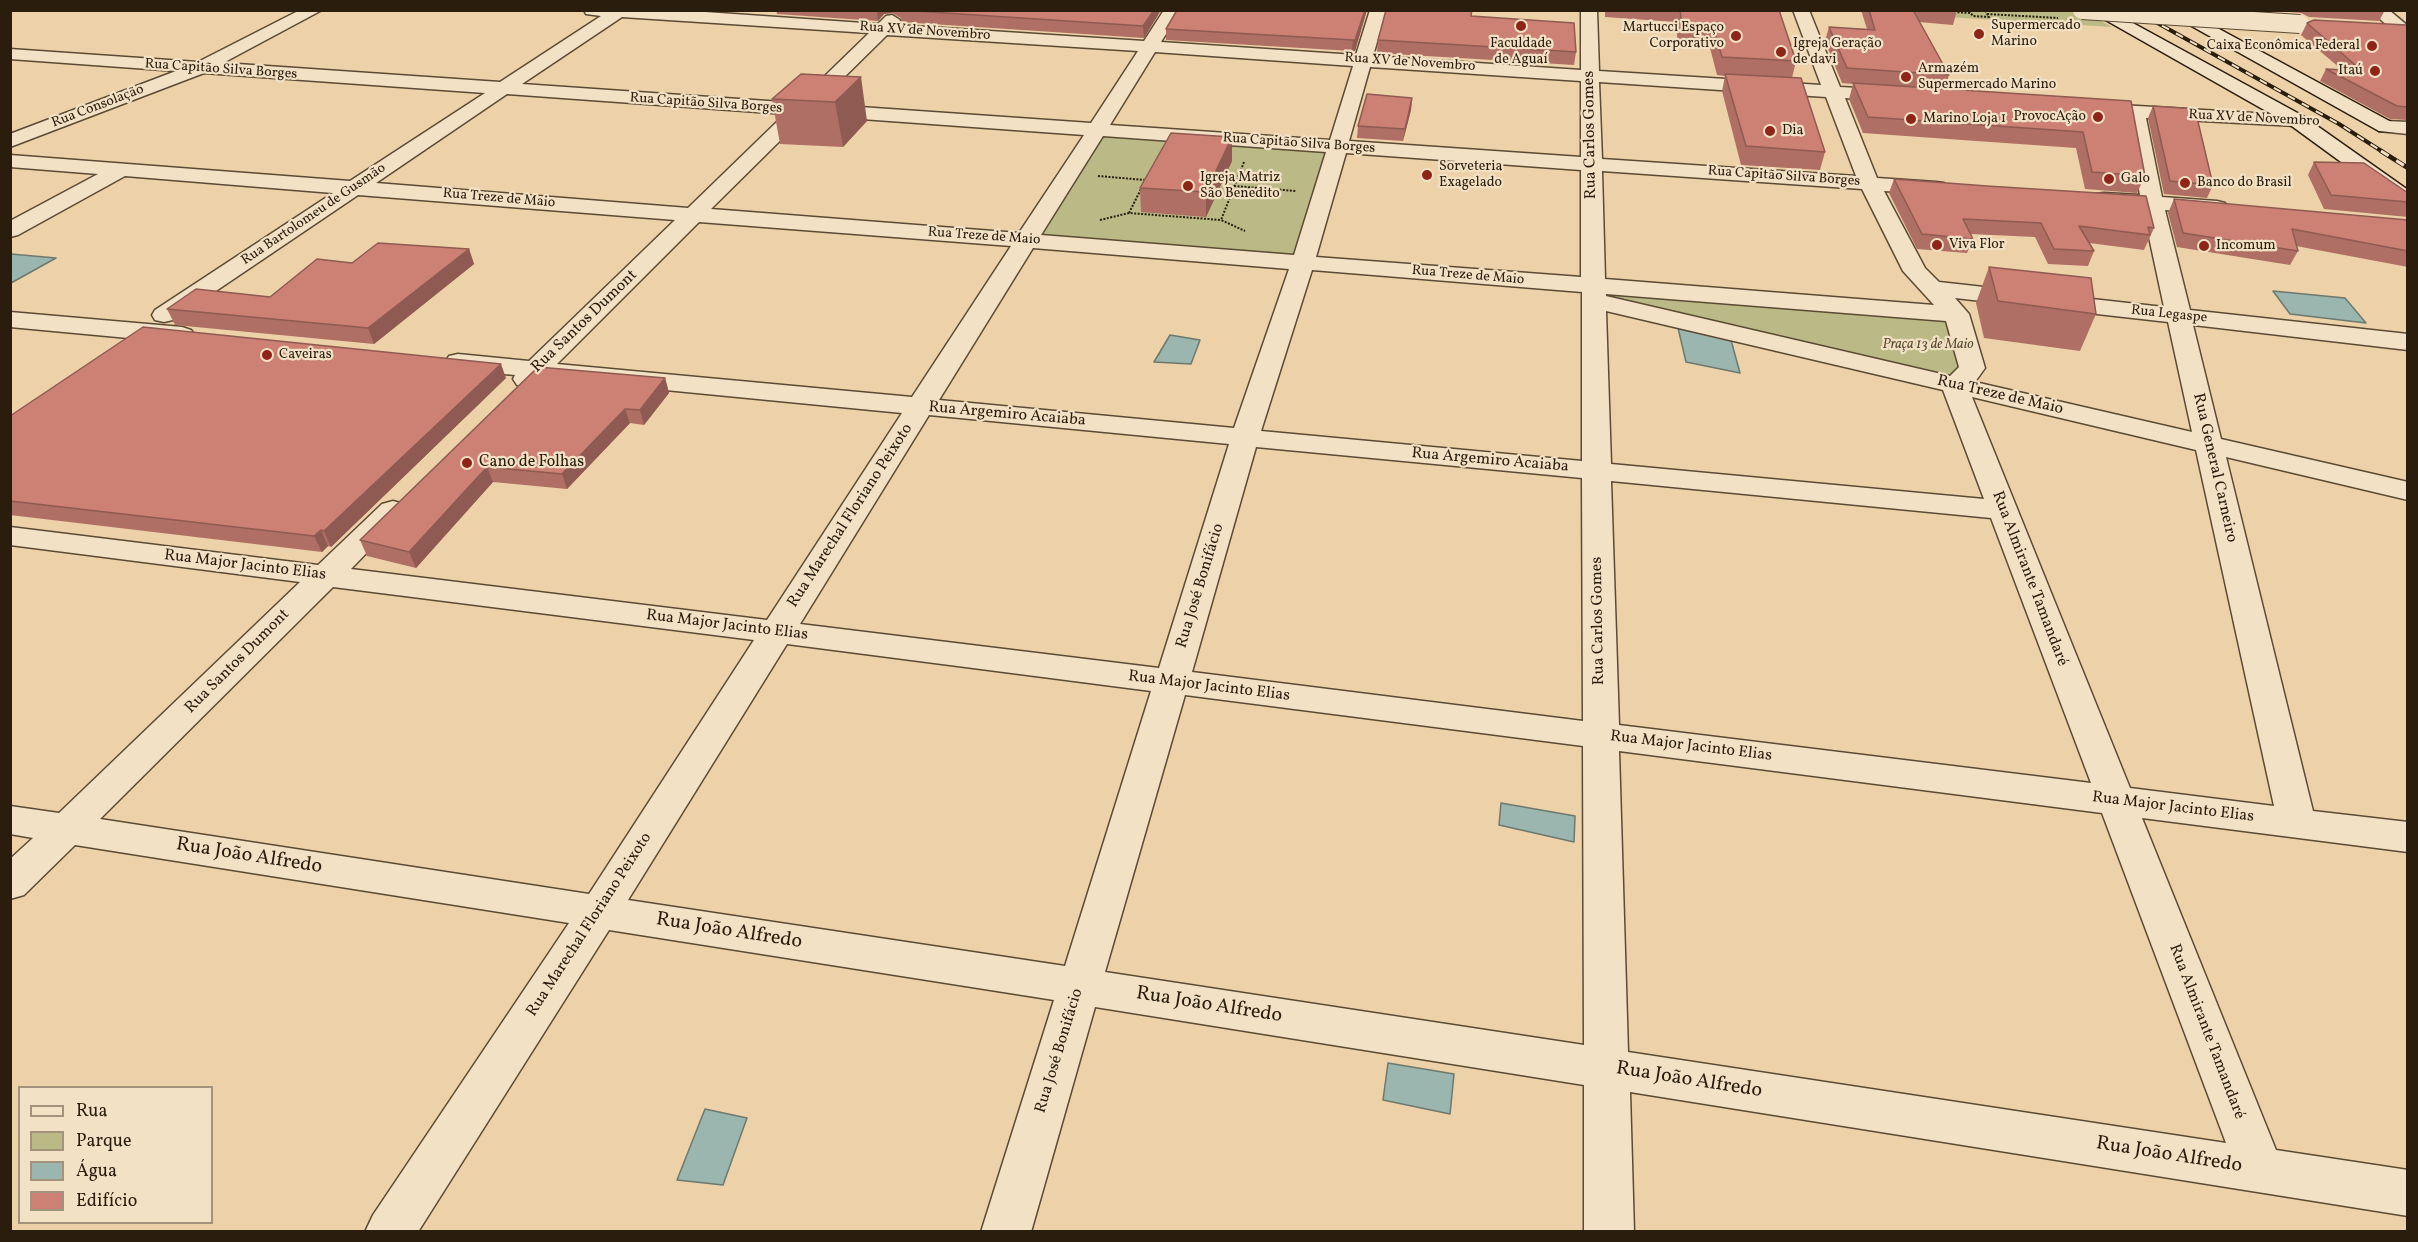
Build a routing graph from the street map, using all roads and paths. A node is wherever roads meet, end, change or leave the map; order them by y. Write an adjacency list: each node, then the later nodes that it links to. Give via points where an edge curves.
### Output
1 (314, 10): 23 (street, Rua Consolação)
2 (592, 10): 12 (street, Rua XV de Novembro)
3 (1173, 10): 20 (street, Rua Marechal Floriano Peixoto)
4 (1378, 10): 22 (street, Rua José Bonifácio)
5 (1588, 10): 24 (street, Rua Carlos Gomes)
6 (1801, 10): 26 (street)
7 (1950, 10): 13 (path)
8 (2082, 10): 17 (street, bridge)
9 (2096, 10): 31 (street)
10 (2171, 10): 32 (street)
11 (2378, 10): 19 (street)
12 (618, 12): 16 (street, Rua XV de Novembro); 25 (street, Rua Bartolomeu de Gusmão)
13 (1970, 12): 14 (path, via 1973,16 1989,17)
14 (1986, 12): 15 (path)
15 (2057, 18)
16 (892, 20): 20 (street, Rua XV de Novembro); 29 (street, Rua Santos Dumont)
17 (2306, 24)
18 (2368, 28): 19 (street)
19 (2405, 32)
20 (1150, 46): 22 (street, Rua XV de Novembro); 34 (street, Rua Marechal Floriano Peixoto)
21 (10, 54): 23 (street, Rua Capitão Silva Borges)
22 (1363, 60): 24 (street, Rua XV de Novembro); 36 (street, Rua José Bonifácio)
23 (198, 69): 25 (street, Rua Capitão Silva Borges); 35 (street, Rua Consolação)
24 (1590, 75): 26 (street, Rua XV de Novembro); 38 (street, Rua Carlos Gomes)
25 (502, 90): 29 (street, Rua Capitão Silva Borges); 42 (street, Rua Bartolomeu de Gusmão)
26 (1833, 92): 27 (street, Rua XV de Novembro); 41 (street)
27 (1914, 97)
28 (2065, 107): 30 (street, Rua XV de Novembro)
29 (800, 110): 34 (street, Rua Capitão Silva Borges); 50 (street, Rua Santos Dumont)
30 (2135, 112): 31 (street, Rua XV de Novembro); 47 (street, Rua General Carneiro)
31 (2296, 120): 32 (street, Rua XV de Novembro); 46 (street)
32 (2386, 127): 33 (street, Rua XV de Novembro)
33 (2408, 128)
34 (1097, 130): 36 (street, Rua Capitão Silva Borges); 55 (street, Rua Marechal Floriano Peixoto)
35 (10, 141)
36 (1337, 147): 38 (street, Rua Capitão Silva Borges); 56 (street, Rua José Bonifácio)
37 (10, 160): 39 (street, Rua Treze de Maio)
38 (1591, 164): 41 (street, Rua Capitão Silva Borges); 58 (street, Rua Carlos Gomes)
39 (123, 169): 42 (street, Rua Treze de Maio); 53 (street)
40 (1094, 176): 49 (path, via 1145,180)
41 (1869, 183): 43 (street, Rua Capitão Silva Borges); 57 (street, via 1915,271)
42 (354, 188): 50 (street, Rua Treze de Maio); 62 (street, Rua Bartolomeu de Gusmão)
43 (1952, 189)
44 (1306, 192): 51 (path, via 1234,186)
45 (2081, 197): 47 (street)
46 (2408, 200)
47 (2152, 202): 48 (street); 60 (street, Rua General Carneiro)
48 (2233, 210)
49 (1129, 213): 51 (path); 52 (path)
50 (694, 214): 55 (street, Rua Treze de Maio); 67 (street, Rua Santos Dumont)
51 (1221, 220): 54 (path)
52 (1095, 221)
53 (10, 230)
54 (1249, 233)
55 (1027, 241): 56 (street, Rua Treze de Maio); 70 (street, Rua Marechal Floriano Peixoto)
56 (1303, 262): 58 (street, Rua Treze de Maio); 71 (street, Rua José Bonifácio)
57 (1930, 288): 59 (street); 60 (street, Rua Legaspe)
58 (1593, 293): 59 (street, Rua Treze de Maio); 68 (street, Rua Treze de Maio); 73 (street, Rua Carlos Gomes)
59 (1957, 314): 68 (street, via 1972,368)
60 (2179, 316): 64 (street, Rua Legaspe); 72 (street, Rua General Carneiro)
61 (10, 319): 62 (street)
62 (139, 331): 63 (street); 65 (street, Rua Bartolomeu de Gusmão)
63 (209, 338)
64 (2408, 342)
65 (110, 351)
66 (431, 359): 67 (street, Rua Argemiro Acaiaba)
67 (536, 369): 69 (street, Rua Santos Dumont); 70 (street, Rua Argemiro Acaiaba)
68 (1954, 385): 72 (street, Rua Treze de Maio); 76 (street, Rua Almirante Tamandaré)
69 (511, 394)
70 (921, 406): 71 (street, Rua Argemiro Acaiaba); 79 (street, Rua Marechal Floriano Peixoto)
71 (1245, 438): 73 (street, Rua Argemiro Acaiaba); 80 (street, Rua José Bonifácio)
72 (2209, 444): 74 (street, Rua Treze de Maio); 84 (street, Rua General Carneiro)
73 (1596, 471): 76 (street, Rua Argemiro Acaiaba); 81 (street, Rua Carlos Gomes)
74 (2408, 491)
75 (410, 493): 78 (street, Rua Santos Dumont)
76 (2003, 510): 82 (street, Rua Almirante Tamandaré)
77 (10, 536): 78 (street, Rua Major Jacinto Elias)
78 (326, 576): 79 (street, Rua Major Jacinto Elias); 85 (street, Rua Santos Dumont)
79 (777, 633): 80 (street, Rua Major Jacinto Elias); 88 (street, Rua Marechal Floriano Peixoto)
80 (1172, 682): 81 (street, Rua Major Jacinto Elias); 89 (street, Rua José Bonifácio)
81 (1601, 736): 82 (street, Rua Major Jacinto Elias); 90 (street, Rua Carlos Gomes)
82 (2116, 800): 84 (street, Rua Major Jacinto Elias); 91 (street, Rua Almirante Tamandaré)
83 (10, 820): 85 (street, Rua João Alfredo)
84 (2297, 823): 86 (street, Rua Major Jacinto Elias)
85 (69, 829): 87 (street, Rua Santos Dumont); 88 (street, Rua João Alfredo)
86 (2408, 837)
87 (10, 884)
88 (599, 912): 89 (street, Rua João Alfredo); 93 (street, Rua Marechal Floriano Peixoto)
89 (1079, 986): 90 (street, Rua João Alfredo); 94 (street, Rua José Bonifácio)
90 (1606, 1068): 91 (street, Rua João Alfredo); 95 (street, Rua Carlos Gomes)
91 (2260, 1170): 92 (street, Rua João Alfredo)
92 (2408, 1194)
93 (390, 1232)
94 (1006, 1232)
95 (1609, 1232)

